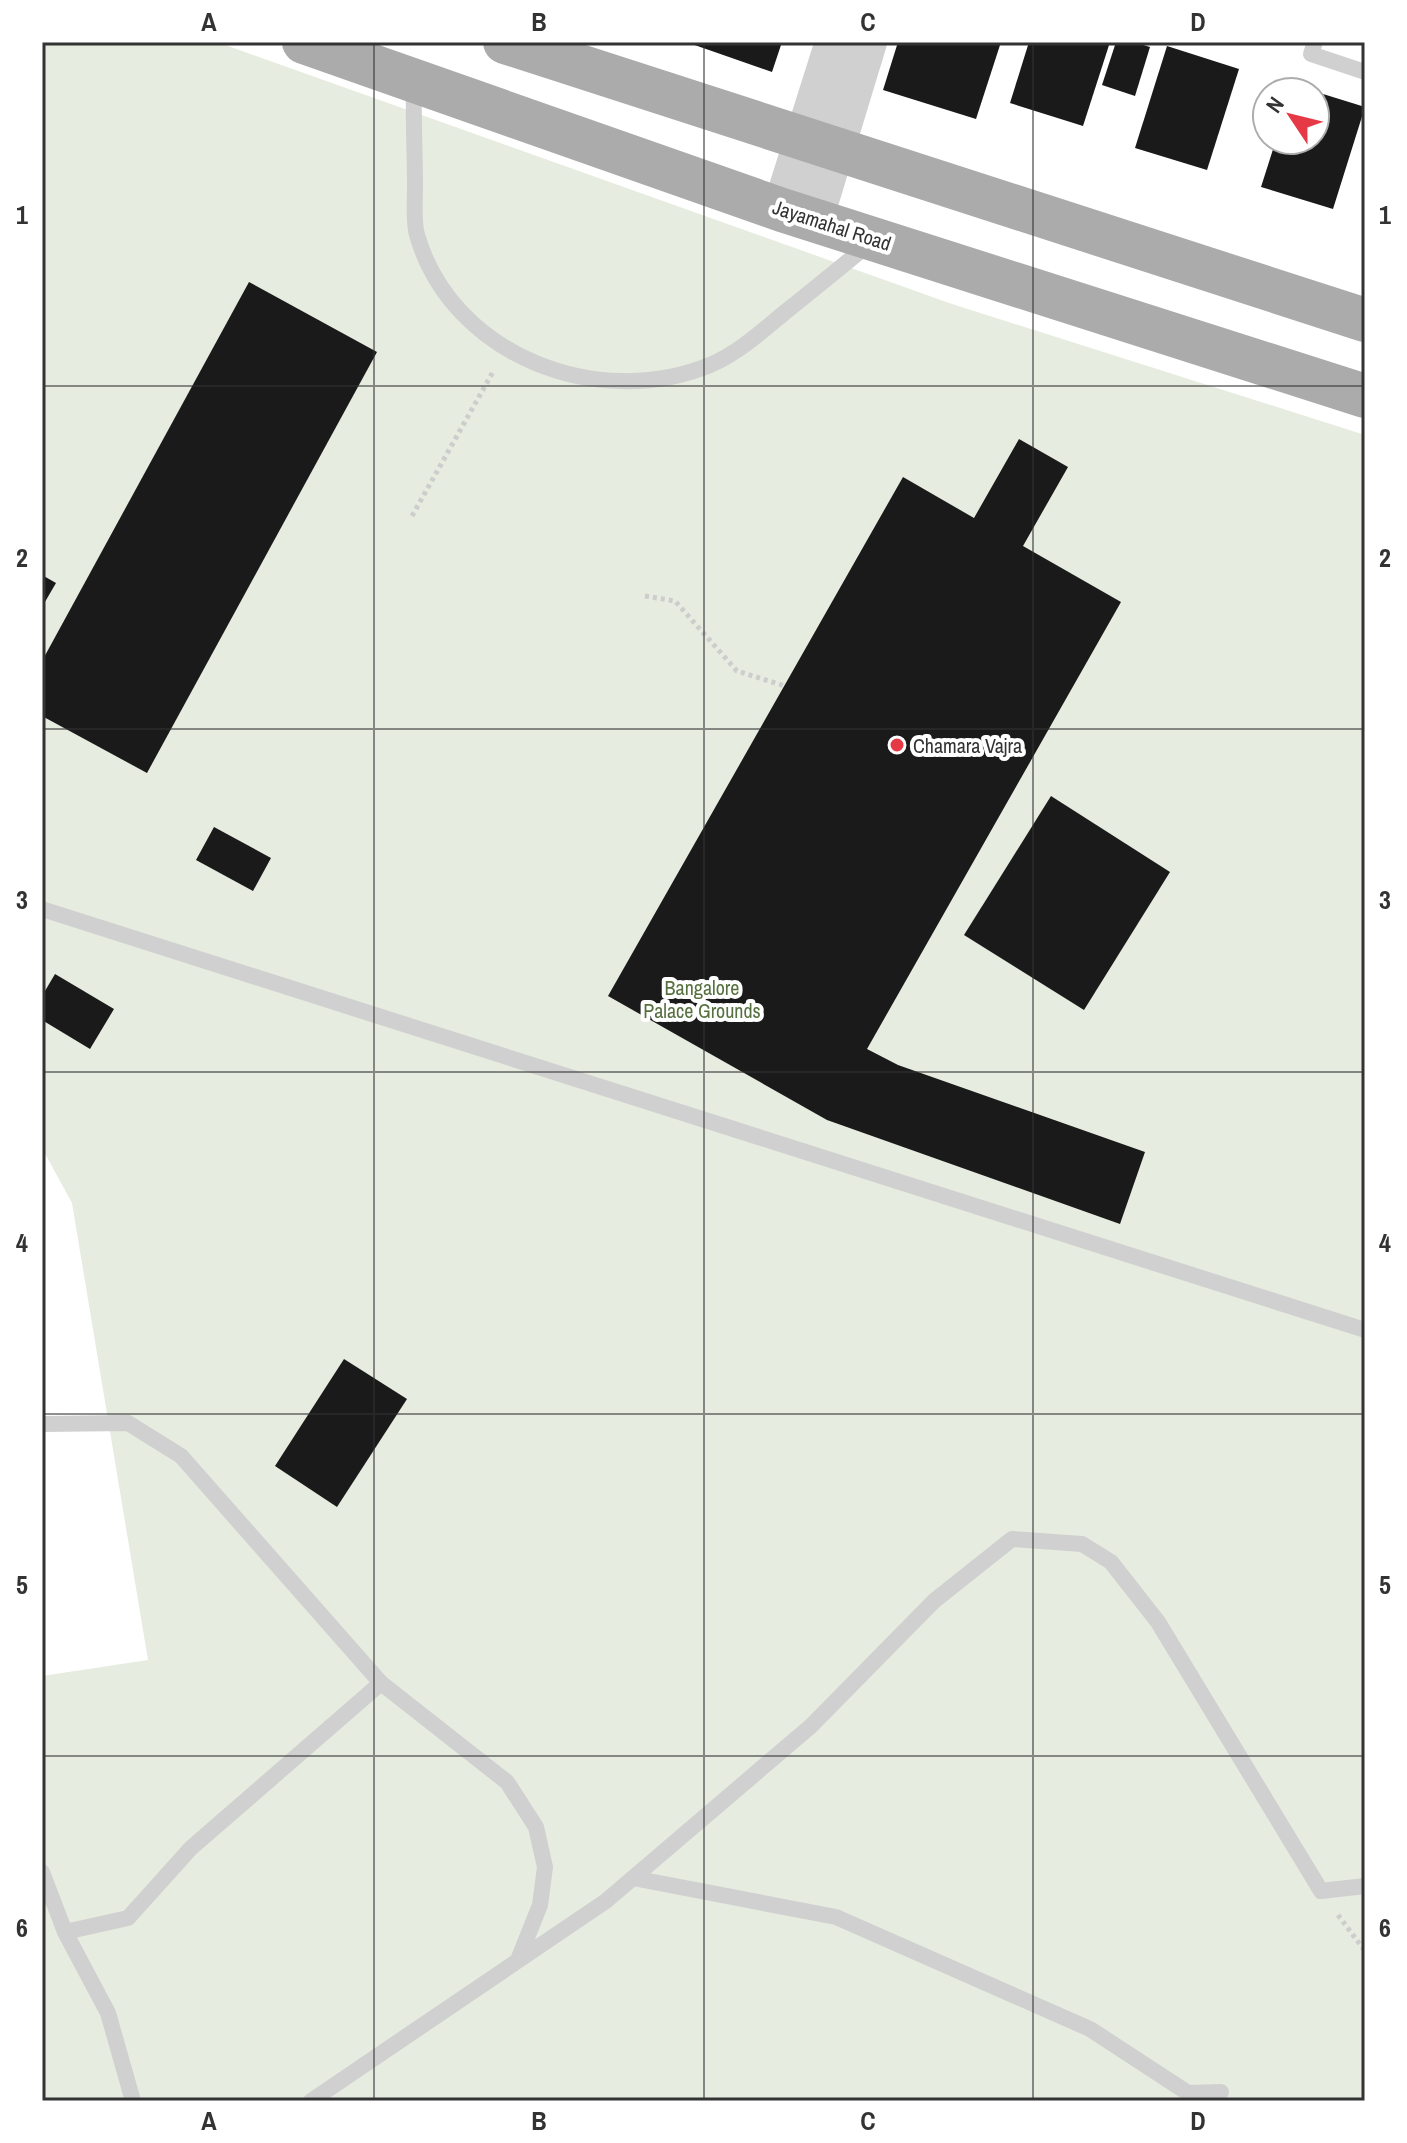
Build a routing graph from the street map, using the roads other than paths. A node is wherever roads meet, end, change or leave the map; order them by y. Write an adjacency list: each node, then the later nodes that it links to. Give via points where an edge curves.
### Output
1 (304, 42): 7 (main road, Jayamahal Road)
2 (505, 42): 8 (main road)
3 (835, 42): 8 (street)
4 (867, 42): 8 (street)
5 (1315, 42): 6 (lane, via 1311,54)
6 (1365, 72)
7 (414, 82): 9 (main road, Jayamahal Road); 10 (lane, via 416,233 428,263 466,317 506,349 550,370 581,379 647,381 711,364 740,349)
8 (820, 144): 9 (street); 11 (main road)
9 (798, 215): 10 (main road, Jayamahal Road)
10 (875, 239): 12 (main road, Jayamahal Road)
11 (1365, 320)
12 (1365, 396)
13 (42, 909): 14 (lane)
14 (1365, 1330)
15 (42, 1424): 16 (lane, via 128,1423 181,1456)
16 (381, 1683): 20 (lane, via 191,1848 128,1918); 21 (lane, via 507,1782 536,1827 545,1867 540,1905)
17 (42, 1872): 20 (lane)
18 (633, 1878): 19 (lane, via 811,1726 934,1601 1012,1539 1082,1544 1111,1562 1158,1622 1321,1891); 21 (lane); 22 (lane, via 836,1917 1090,2029 1188,2093)
19 (1365, 1886)
20 (65, 1932): 23 (lane, via 108,2013)
21 (517, 1962): 24 (lane)
22 (1221, 2092)
23 (133, 2101)
24 (311, 2101)

